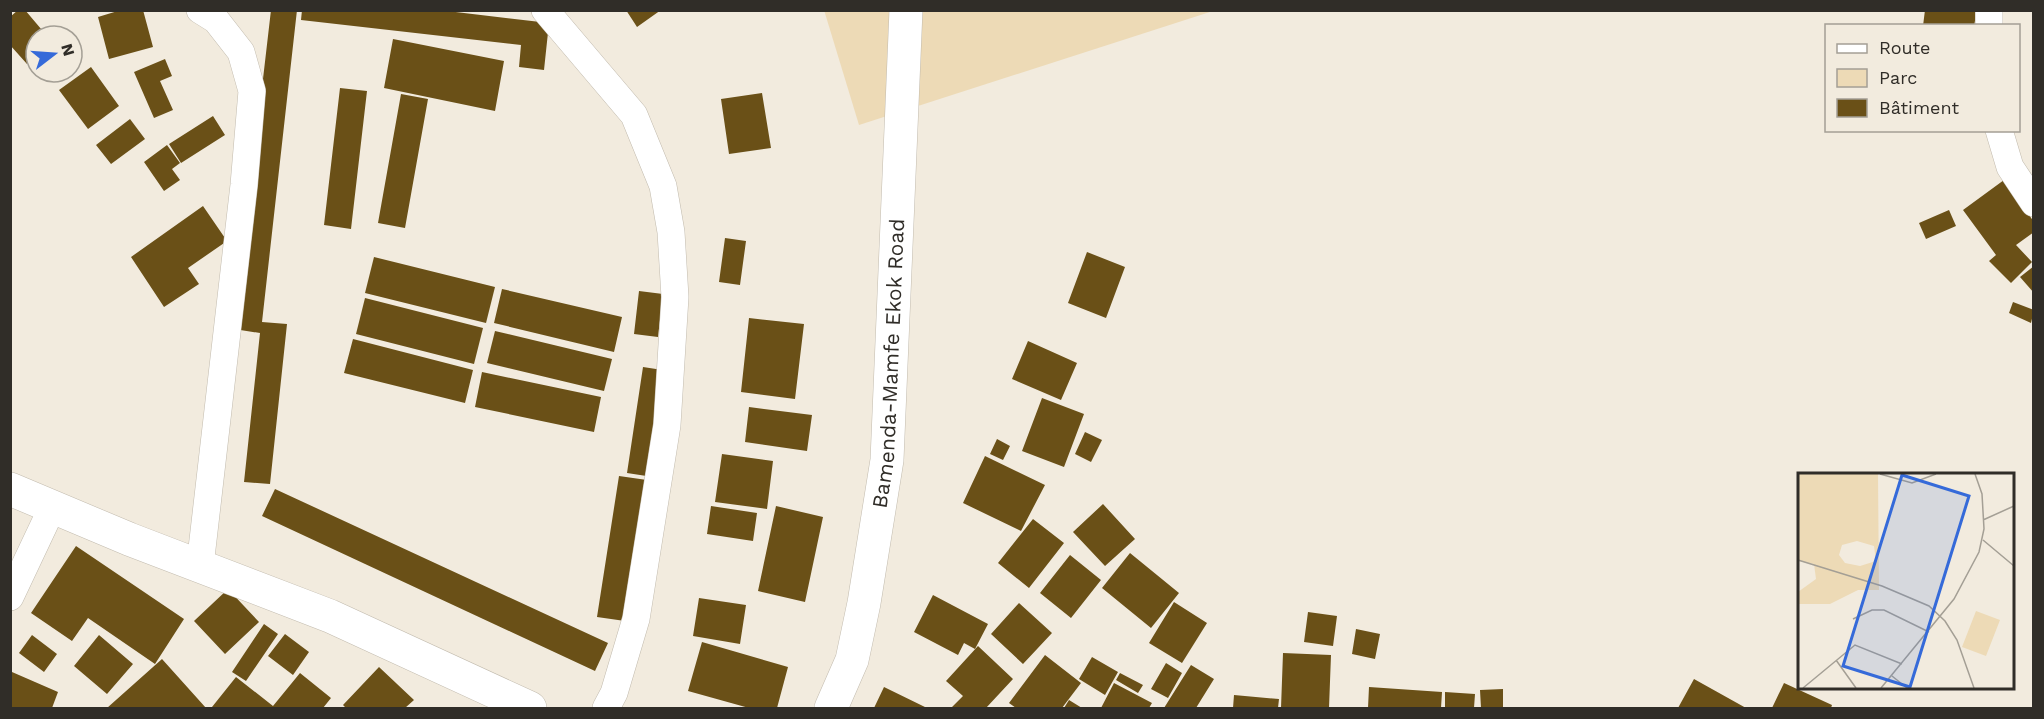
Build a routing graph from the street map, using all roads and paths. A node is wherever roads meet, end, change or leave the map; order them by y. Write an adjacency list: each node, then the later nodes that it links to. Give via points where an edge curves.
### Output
1 (200, 10): 8 (street, via 216,20 241,52 252,91)
2 (545, 10): 11 (street, via 634,115 663,186 671,232 675,297 667,424 636,619)
3 (906, 10): 12 (main road, Bamenda-Mamfe Ekok Road, via 887,460 852,660)
4 (2000, 132): 5 (street, via 2010,167)
5 (2034, 203)
6 (10, 489): 7 (main road)
7 (53, 506): 8 (main road); 9 (street)
8 (200, 566): 10 (main road, via 330,616)
9 (10, 597)
10 (530, 708)
11 (606, 708)
12 (831, 708)

